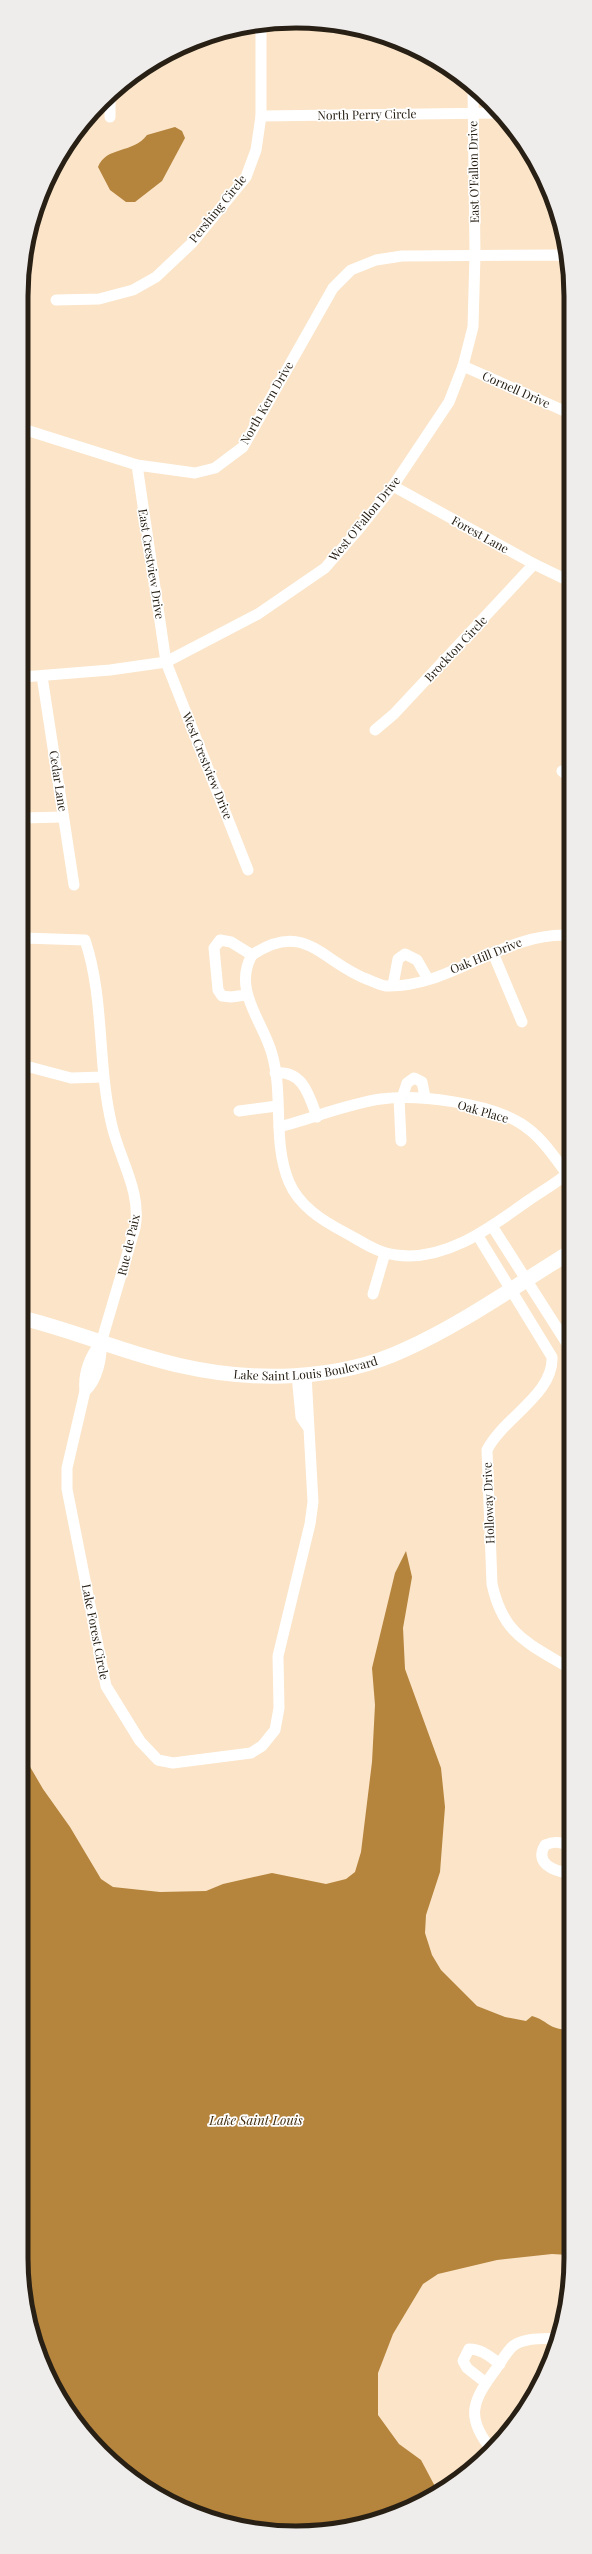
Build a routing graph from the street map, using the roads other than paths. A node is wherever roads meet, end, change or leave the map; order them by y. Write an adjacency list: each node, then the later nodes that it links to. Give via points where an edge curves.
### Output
1 (261, 30): 6 (street, Pershing Circle)
2 (473, 95): 4 (street, East O'Fallon Drive)
3 (110, 103): 7 (street)
4 (473, 113): 5 (street, North Perry Circle); 6 (street, North Perry Circle); 8 (street, East O'Fallon Drive)
5 (492, 113)
6 (261, 116): 10 (street, Pershing Circle, via 256,150 246,177 192,243 156,277 133,290 99,299)
7 (110, 117)
8 (475, 255): 9 (street, North Kern Drive); 11 (street, West O'Fallon Drive, via 473,327); 14 (street, North Kern Drive, via 402,256 376,260 352,270 333,288 243,447 215,468 195,473)
9 (561, 256)
10 (56, 300)
11 (463, 366): 12 (street, Cornell Drive); 15 (street, West O'Fallon Drive, via 449,402)
12 (564, 411)
13 (28, 431): 14 (street, North Kern Drive)
14 (137, 465): 18 (street, East Crestview Drive)
15 (393, 486): 16 (street, Forest Lane); 18 (street, West O'Fallon Drive, via 325,568 258,614)
16 (534, 564): 17 (street, Forest Lane); 21 (street, Brockton Circle, via 394,714)
17 (564, 579)
18 (166, 662): 19 (street, West O'Fallon Drive); 24 (street, West Crestview Drive)
19 (42, 676): 20 (street, West O'Fallon Drive); 23 (street, Cedar Lane)
20 (28, 677)
21 (375, 730)
22 (28, 818): 23 (street)
23 (63, 818): 25 (street, Cedar Lane)
24 (248, 870)
25 (74, 885)
26 (564, 935): 28 (street, Oak Hill Drive, via 522,940)
27 (28, 938): 36 (street, Rue de Paix, via 85,940 93,964)
28 (493, 953): 30 (street, Oak Hill Drive); 33 (street)
29 (252, 956): 31 (street, Oak Hill Drive, via 268,944 287,941 306,943 358,976 384,986); 32 (street, via 247,964); 32 (street, via 231,942 220,940 214,948 218,990 222,996 231,998)
30 (428, 979): 31 (street, Oak Hill Drive); 31 (street, via 422,966 411,955 405,954 398,959)
31 (393, 985)
32 (246, 994): 35 (street, via 272,1054)
33 (522, 1022)
34 (28, 1067): 36 (street, via 71,1078)
35 (275, 1073): 39 (street); 41 (street, via 294,1074 299,1078 310,1096)
36 (103, 1077): 55 (street, Rue de Paix, via 117,1147 137,1198 138,1213)
37 (425, 1097): 38 (street, Oak Place); 38 (street, via 422,1082 414,1078 407,1083); 44 (street, Oak Place, via 494,1112 520,1123 544,1142)
38 (400, 1098): 41 (street, Oak Place, via 380,1099); 43 (street)
39 (278, 1106): 40 (street); 42 (street)
40 (239, 1111)
41 (316, 1117): 42 (street, Oak Place)
42 (279, 1127): 48 (street, via 283,1161 290,1183 301,1199 325,1222)
43 (401, 1141)
44 (564, 1168)
45 (564, 1176): 46 (street)
46 (492, 1226): 47 (street); 50 (street)
47 (478, 1236): 48 (street, via 430,1254 412,1256); 51 (street)
48 (385, 1253): 52 (street)
49 (564, 1257): 50 (main road, Lake Saint Louis Boulevard)
50 (526, 1280): 51 (main road, Lake Saint Louis Boulevard); 54 (street)
51 (511, 1290): 57 (street); 58 (main road, Lake Saint Louis Boulevard, via 443,1331 403,1351 343,1370)
52 (373, 1294)
53 (28, 1320): 55 (main road, Lake Saint Louis Boulevard)
54 (564, 1337)
55 (101, 1343): 58 (main road, Lake Saint Louis Boulevard, via 141,1356 221,1374); 58 (street, Lake Forest Circle, via 93,1352 84,1383 85,1391 67,1468 67,1490 106,1686 140,1741 158,1760 173,1763 251,1754 262,1746 274,1730 278,1708 278,1656 310,1524 312,1502 307,1426 301,1417)
56 (564, 1345): 57 (street)
57 (552, 1357): 59 (street, Holloway Drive, via 553,1366 546,1383 494,1436 487,1450 492,1584 496,1602 506,1622 519,1637)
58 (302, 1374)
59 (564, 1665)
60 (564, 1844): 61 (street, via 553,1842 545,1845 541,1858 550,1868)
61 (564, 1872)
62 (552, 2338): 63 (street, via 529,2340 513,2346)
63 (500, 2364): 64 (street); 64 (street, via 481,2351 469,2348 463,2361 467,2368)
64 (486, 2383): 65 (street, via 479,2392 473,2413 482,2437)
65 (488, 2445)

